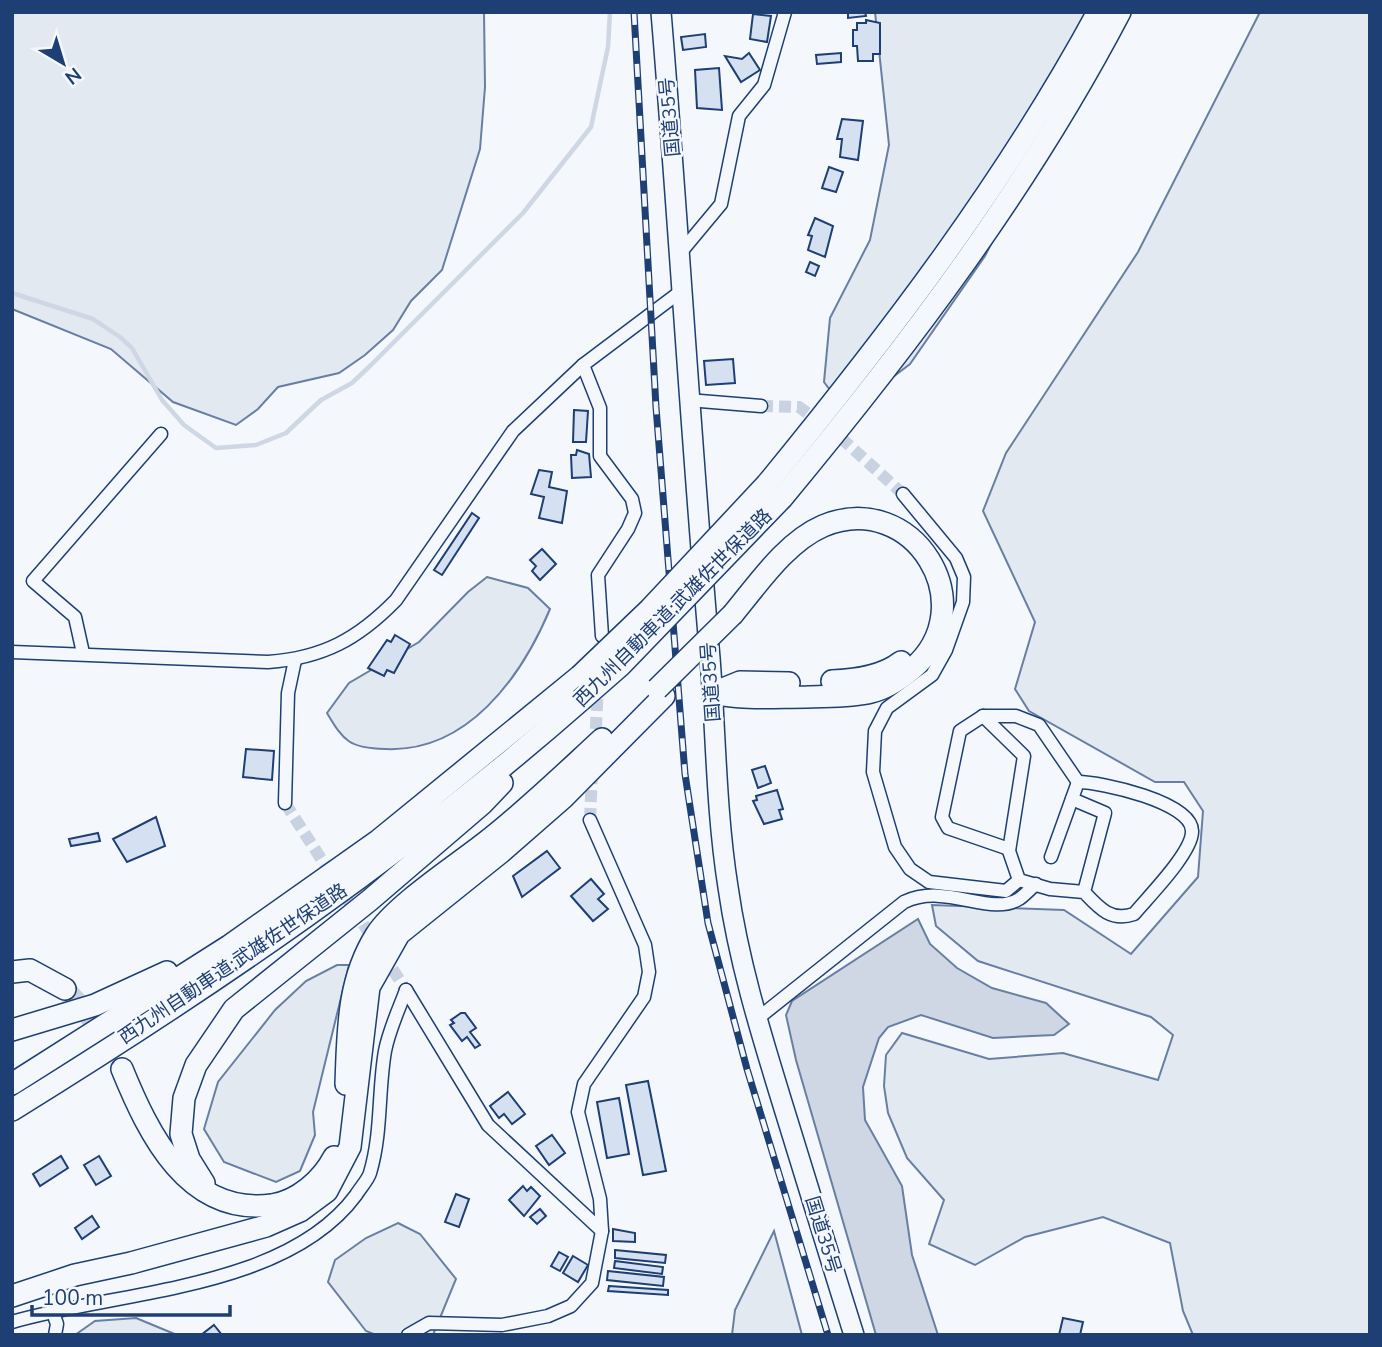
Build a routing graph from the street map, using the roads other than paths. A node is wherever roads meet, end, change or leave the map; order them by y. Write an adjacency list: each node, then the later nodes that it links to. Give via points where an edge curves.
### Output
1 (661, 12): 5 (highway, 国道35号)
2 (785, 12): 5 (street, via 764,85 739,116 721,204)
3 (1098, 12): 11 (highway, 西九州自動車道;武雄佐世保道路, via 1023,140 948,252)
4 (1121, 12): 11 (highway, 西九州自動車道;武雄佐世保道路, via 1041,152 965,265 873,388)
5 (681, 252): 6 (highway, 国道35号)
6 (680, 292): 7 (street); 8 (highway, 国道35号)
7 (583, 365): 13 (street, via 600,408 600,456 632,499 635,513 598,575); 16 (street, via 513,431 396,600 348,641)
8 (688, 400): 9 (street); 18 (highway, 国道35号)
9 (761, 406)
10 (161, 434): 15 (street, via 33,581 75,617)
11 (775, 491): 19 (highway, 西九州自動車道;武雄佐世保道路, bridge, via 629,656); 28 (highway, 西九州自動車道;武雄佐世保道路, bridge, via 580,676 439,794)
12 (903, 494): 27 (street, via 957,558 964,590 957,623 932,674 887,708 875,731 873,772 895,848 910,869 929,882 1006,891)
13 (602, 636)
14 (12, 652): 15 (street)
15 (83, 653): 16 (street)
16 (295, 660): 23 (street, via 288,693)
17 (661, 692): 18 (highway, bridge, via 735,618 802,538 822,526 846,519 873,520 902,530 939,574 943,606 937,638 902,678 872,692 741,699); 38 (highway, via 377,933 350,998 342,1131 323,1174 281,1204 243,1206); 40 (highway, via 563,798 399,934 369,987 351,1147 327,1191 300,1211 266,1226)
18 (713, 693): 33 (highway, 国道35号, via 717,798 727,886)
19 (581, 700): 37 (highway, 西九州自動車道;武雄佐世保道路, via 392,855); 38 (highway, via 482,804 234,1009 196,1065 184,1098 181,1134 188,1159)
20 (983, 716): 21 (street, via 1016,716 1039,725); 25 (street, via 1024,756); 25 (street, via 960,731 942,817 948,828)
21 (1078, 782): 22 (street); 30 (street, via 1140,794 1178,810 1192,830 1188,848 1133,915 1111,916)
22 (1072, 799): 26 (street); 30 (street, via 1105,813)
23 (285, 803)
24 (590, 820): 39 (street, via 645,945 649,972 644,997 584,1084 578,1112 600,1199)
25 (1009, 849): 27 (street)
26 (1051, 857)
27 (1019, 880): 29 (street)
28 (319, 884): 34 (highway, via 162,976 95,1005); 36 (highway, 西九州自動車道;武雄佐世保道路)
29 (1036, 884): 30 (street); 33 (street, via 1017,900 988,904 934,893 904,902)
30 (1084, 892)
31 (12, 972): 32 (highway, via 30,970)
32 (65, 989)
33 (757, 1019): 47 (highway, 国道35号)
34 (12, 1030)
35 (122, 1069): 38 (highway, via 168,1160 191,1183)
36 (12, 1084)
37 (12, 1110)
38 (210, 1193)
39 (602, 1231): 43 (street, via 488,1125 406,990 386,1049 370,1175 345,1209 313,1235 242,1268 154,1294); 46 (street, via 592,1283 571,1306 548,1316 502,1325 429,1323)
40 (75, 1275): 41 (highway); 42 (highway)
41 (12, 1282)
42 (12, 1296)
43 (52, 1310): 44 (street); 45 (street)
44 (12, 1322)
45 (55, 1335)
46 (408, 1335)
47 (854, 1335)

